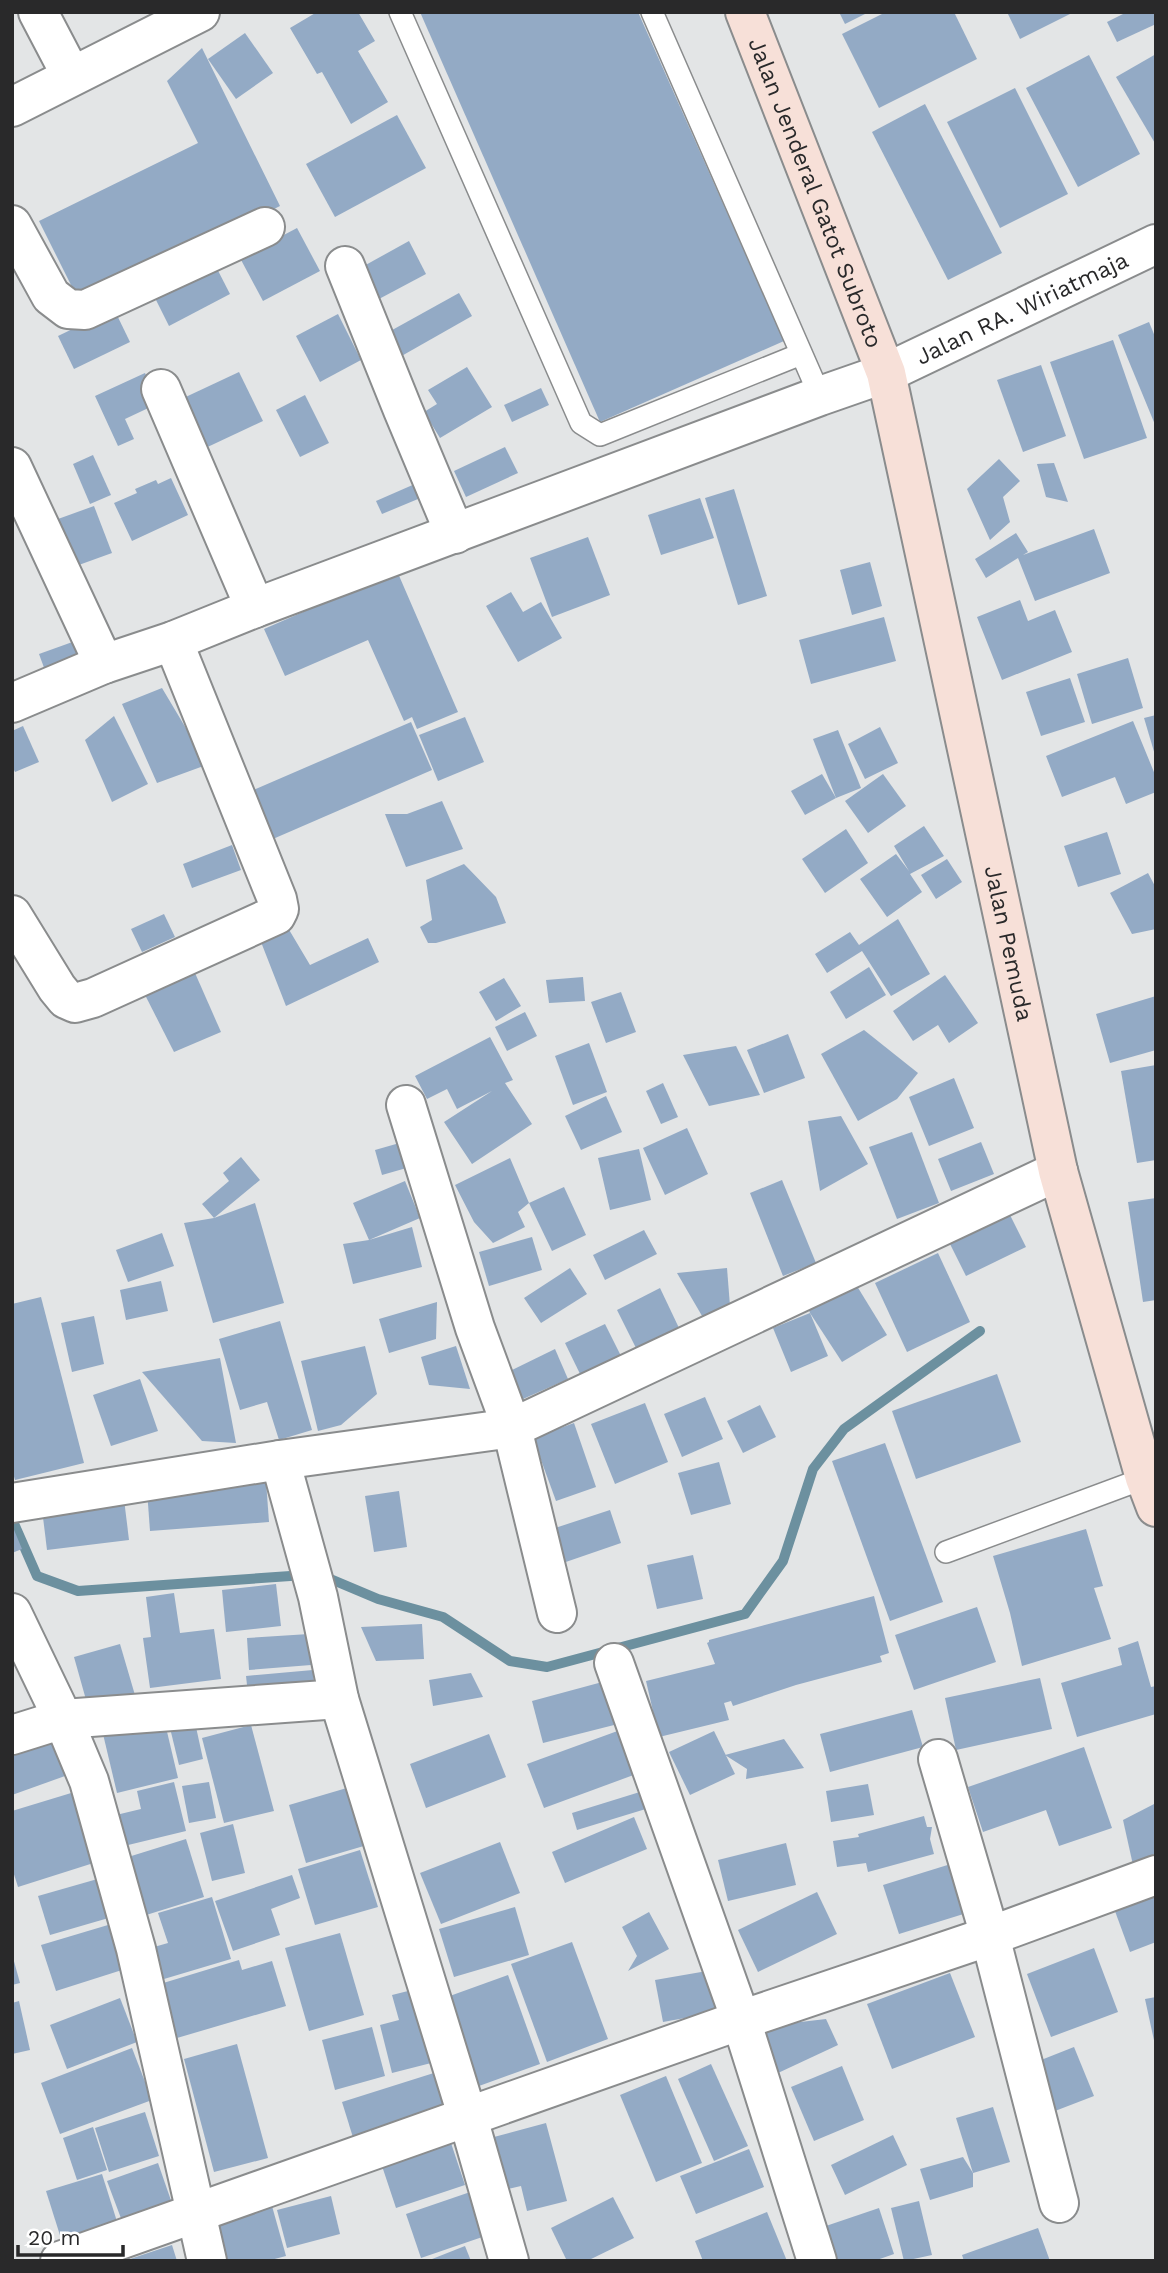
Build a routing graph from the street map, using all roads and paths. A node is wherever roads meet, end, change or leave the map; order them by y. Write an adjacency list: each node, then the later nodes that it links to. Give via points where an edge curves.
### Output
1 (38, 12): 6 (street)
2 (200, 12): 6 (street)
3 (400, 12): 12 (lane, via 581,423 600,435)
4 (652, 12): 12 (lane)
5 (745, 12): 13 (main road, Jalan Jenderal Gatot Subroto)
6 (71, 75): 7 (street)
7 (12, 107)
8 (12, 225): 9 (street, via 51,296 68,310 85,310)
9 (265, 227)
10 (1156, 244): 13 (street, Jalan RA. Wiriatmaja)
11 (345, 266): 17 (street)
12 (801, 354): 15 (lane)
13 (886, 373): 15 (street, Jalan RA. Wiriatmaja); 24 (main road, Jalan Pemuda)
14 (161, 389): 18 (street)
15 (820, 396): 17 (street, Jalan RA. Wiriatmaja)
16 (12, 467): 20 (street)
17 (455, 534): 18 (street, Jalan RA. Wiriatmaja)
18 (255, 608): 19 (street, Jalan RA. Wiriatmaja)
19 (173, 641): 20 (street, Jalan RA. Wiriatmaja); 22 (street, via 276,899 276,915 75,1003 57,988)
20 (104, 664): 21 (street, Jalan RA. Wiriatmaja)
21 (12, 703)
22 (12, 915)
23 (406, 1105): 25 (street, via 475,1328)
24 (1058, 1171): 25 (street); 27 (main road, Jalan Pemuda)
25 (512, 1428): 26 (street); 31 (street)
26 (280, 1460): 28 (street); 33 (street, via 318,1597)
27 (1152, 1487): 29 (lane)
28 (15, 1502)
29 (946, 1552)
30 (12, 1613): 34 (street)
31 (557, 1613)
32 (614, 1663): 39 (street)
33 (339, 1699): 34 (street); 40 (street)
34 (64, 1719): 35 (street); 42 (street, via 89,1781 136,1949)
35 (12, 1735)
36 (938, 1759): 38 (street)
37 (1156, 1875): 38 (street)
38 (989, 1936): 39 (street); 41 (street)
39 (741, 2020): 40 (street); 46 (street)
40 (468, 2118): 42 (street); 45 (street)
41 (1059, 2203)
42 (195, 2212): 43 (street); 44 (street)
43 (60, 2261)
44 (207, 2261)
45 (509, 2261)
46 (817, 2261)

